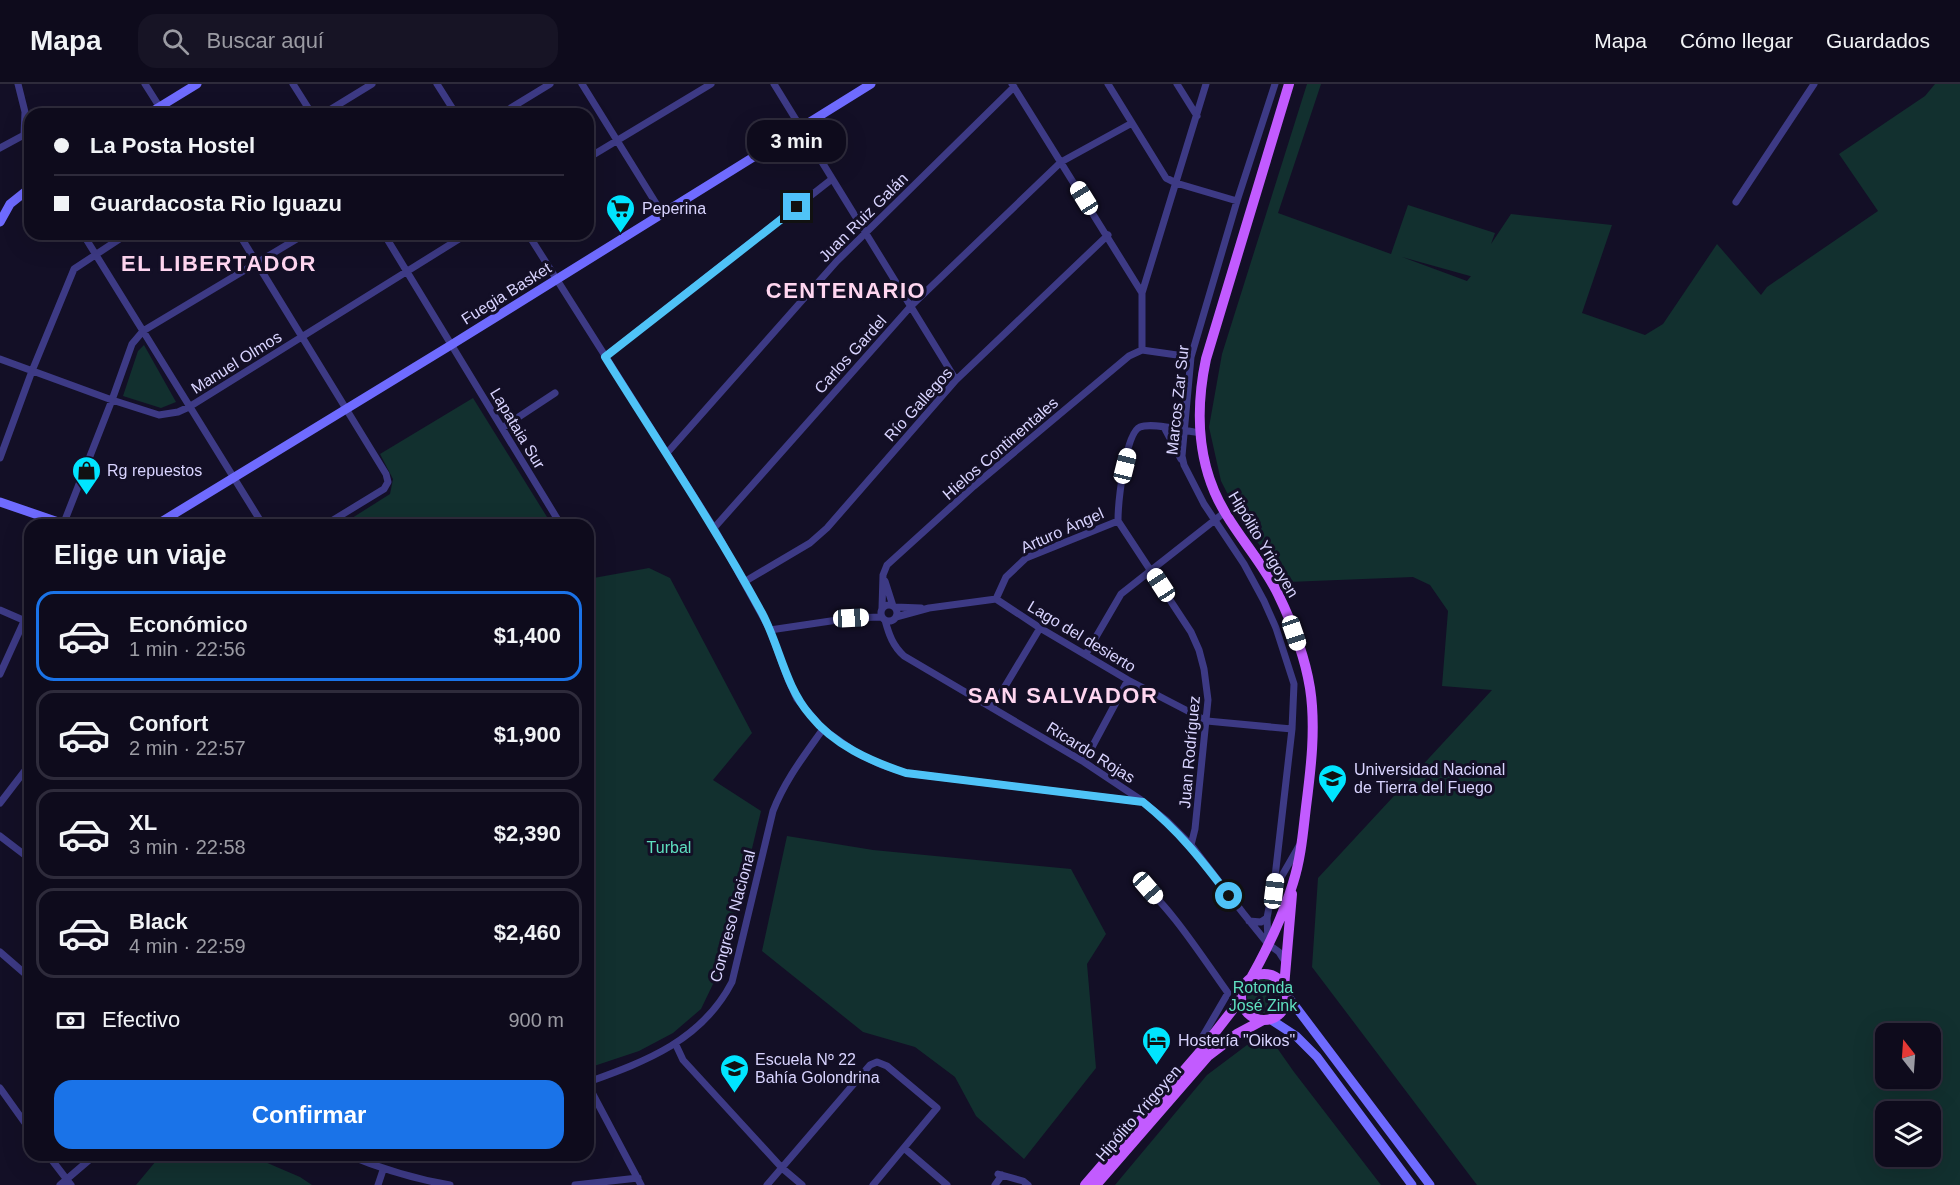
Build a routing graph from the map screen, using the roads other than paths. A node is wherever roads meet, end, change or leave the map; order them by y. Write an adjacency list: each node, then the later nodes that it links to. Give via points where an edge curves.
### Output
1 (18, 84): 20 (street)
2 (145, 84): 21 (street)
3 (197, 84): 22 (main road)
4 (293, 84): 23 (street)
5 (372, 84): 24 (street)
6 (437, 84): 25 (street)
7 (550, 84): 26 (street)
8 (582, 84): 31 (street)
9 (711, 84): 31 (street)
10 (774, 84): 29 (street)
11 (871, 84): 19 (main road, Fuegia Basket)
12 (1108, 84): 28 (street)
13 (1177, 84): 27 (street)
14 (1206, 84): 27 (street)
15 (1275, 84): 38 (street, Marcos Zar Sur)
16 (1289, 84): 73 (main road, Hipólito Yrigoyen, via 1206,359)
17 (1814, 84): 39 (street)
18 (1013, 86): 34 (street); 42 (street, Juan Ruiz Galán)
19 (854, 88): 29 (main road, Fuegia Basket)
20 (24, 108)
21 (160, 108)
22 (166, 108)
23 (308, 108)
24 (333, 108)
25 (452, 108)
26 (511, 108)
27 (1197, 116): 36 (street)
28 (1132, 123): 34 (street, Carlos Gardel); 36 (street, via 1162,173)
29 (801, 127): 35 (street); 40 (main road, Fuegia Basket)
30 (24, 135): 32 (street)
31 (617, 140): 33 (street); 40 (street)
32 (0, 147)
33 (594, 154)
34 (1061, 162): 43 (street); 56 (street, Carlos Gardel)
35 (832, 179): 42 (street); 61 (street)
36 (1176, 183): 38 (street); 55 (street)
37 (24, 193): 41 (main road, via 10,204)
38 (1237, 201): 62 (street, Marcos Zar Sur)
39 (1736, 202)
40 (662, 213): 54 (main road, Fuegia Basket)
41 (0, 222)
42 (865, 232): 56 (street); 74 (street, Juan Ruiz Galán)
43 (1108, 235): 55 (street); 65 (street, Río Gallegos)
44 (87, 240): 51 (street)
45 (117, 240): 51 (street)
46 (243, 240): 52 (street)
47 (295, 240): 52 (street)
48 (388, 240): 53 (street, Lapataia Sur)
49 (457, 240): 53 (street, Manuel Olmos)
50 (532, 240): 54 (street)
51 (95, 253): 57 (street); 64 (street, via 74,269)
52 (257, 263): 57 (street); 58 (street)
53 (406, 271): 58 (street, Manuel Olmos); 59 (street, Lapataia Sur)
54 (556, 279): 59 (main road, Fuegia Basket); 61 (street)
55 (1142, 293): 60 (street)
56 (911, 306): 65 (street); 88 (street, Carlos Gardel)
57 (143, 331): 67 (street, via 132,344); 68 (street)
58 (303, 336): 68 (street, Manuel Olmos); 69 (street)
59 (452, 345): 69 (main road, Fuegia Basket); 71 (street, Lapataia Sur)
60 (1142, 350): 62 (street); 90 (street, Hielos Continentales, via 1129,356 974,486 887,565)
61 (605, 357): 74 (street)
62 (1191, 357): 72 (street, Marcos Zar Sur)
63 (0, 359): 64 (street, Manuel Olmos)
64 (32, 371): 67 (street, Manuel Olmos); 75 (street)
65 (956, 380): 91 (street, Río Gallegos, via 827,528 810,543)
66 (555, 393): 71 (street)
67 (112, 400): 68 (street, Manuel Olmos, via 159,415); 81 (street)
68 (189, 407): 77 (street)
69 (346, 409): 77 (main road, Fuegia Basket); 84 (street, via 388,482 384,489)
70 (1164, 427): 72 (street); 76 (street); 86 (street, via 1142,426 1133,434 1118,500)
71 (502, 428): 85 (street, Lapataia Sur)
72 (1184, 430): 73 (street); 76 (street, Marcos Zar Sur)
73 (1200, 433): 79 (main road, Hipólito Yrigoyen, via 1205,465)
74 (666, 453): 88 (street)
75 (0, 458)
76 (1184, 465): 87 (street, Marcos Zar Sur)
77 (233, 478): 82 (main road, Fuegia Basket); 83 (street)
78 (0, 502): 80 (main road)
79 (1225, 512): 87 (street); 114 (main road, Hipólito Yrigoyen, via 1277,592 1304,662 1310,689 1312,751)
80 (50, 519)
81 (67, 519)
82 (166, 519)
83 (259, 519)
84 (335, 519)
85 (557, 519)
86 (1118, 521): 89 (street, Juan Rodríguez); 92 (street, Arturo Ángel, via 1026,558 1006,577)
87 (1214, 521): 89 (street); 108 (street, Marcos Zar Sur, via 1255,583 1276,628 1294,684)
88 (714, 528): 91 (street)
89 (1151, 570): 102 (street, via 1121,594); 106 (street, Juan Rodríguez, via 1199,650 1208,689)
90 (883, 575): 93 (street); 96 (street)
91 (744, 582): 101 (street)
92 (996, 599): 94 (street); 99 (street, Lago del desierto)
93 (894, 606): 94 (street); 96 (street, via 888,604); 97 (street)
94 (929, 608): 97 (street)
95 (0, 610): 98 (street)
96 (882, 614): 97 (street, via 890,621); 101 (street); 105 (street, Ricardo Rojas, via 890,638 904,656)
97 (896, 616)
98 (24, 619)
99 (1040, 628): 102 (street, Lago del desierto); 105 (street)
100 (24, 629): 103 (street)
101 (770, 630): 107 (street, via 797,699)
102 (1086, 654): 104 (street, Lago del desierto)
103 (0, 674)
104 (1128, 680): 106 (street, Lago del desierto); 109 (street)
105 (992, 708): 109 (street, Ricardo Rojas)
106 (1207, 721): 108 (street, Lago del desierto); 115 (street, Juan Rodríguez)
107 (823, 729): 111 (street, via 857,753 906,773); 131 (street, Congreso Nacional, via 794,769 773,811 732,982 723,1000)
108 (1292, 729): 119 (street, Marcos Zar Sur)
109 (1084, 762): 111 (street, Ricardo Rojas)
110 (24, 772): 112 (street)
111 (1143, 802): 115 (street, Ricardo Rojas)
112 (0, 803)
113 (0, 836): 116 (street)
114 (1303, 839): 118 (main road, Hipólito Yrigoyen); 119 (street)
115 (1191, 845): 121 (street, Ricardo Rojas)
116 (24, 854)
117 (1138, 883): 128 (street, via 1148,888 1163,906)
118 (1293, 885): 122 (main road, Hipólito Yrigoyen); 124 (main road, Hipólito Yrigoyen)
119 (1274, 891): 120 (street, Marcos Zar Sur)
120 (1267, 918): 121 (street); 122 (street, Marcos Zar Sur)
121 (1249, 921): 122 (street, Ricardo Rojas)
122 (1268, 944): 124 (street); 126 (main road, Hipólito Yrigoyen)
123 (0, 952): 125 (street)
124 (1287, 965): 127 (main road, Hipólito Yrigoyen)
125 (24, 973)
126 (1251, 978): 127 (main road, via 1273,976); 129 (main road)
127 (1285, 990): 130 (main road, via 1281,1012); 157 (main road)
128 (1228, 993): 129 (street); 132 (street, via 1200,1041)
129 (1241, 997): 130 (main road, via 1251,1016); 132 (main road, Hipólito Yrigoyen)
130 (1266, 1019): 155 (main road, Hipólito Yrigoyen, via 1237,1034 1201,1063); 156 (main road, via 1296,1036 1317,1057)
131 (676, 1045): 133 (street, Congreso Nacional); 141 (street, via 684,1060)
132 (1199, 1053): 154 (main road, Hipólito Yrigoyen)
133 (594, 1081)
134 (0, 1088): 136 (street)
135 (594, 1104): 143 (street)
136 (24, 1122)
137 (904, 1148): 141 (street, via 937,1108 877,1062 870,1065); 150 (street); 151 (street)
138 (52, 1161): 144 (street)
139 (89, 1161): 144 (street)
140 (362, 1161): 142 (street)
141 (782, 1168): 148 (street); 149 (street)
142 (383, 1170): 145 (street); 146 (street)
143 (640, 1182): 147 (street)
144 (66, 1183)
145 (378, 1185)
146 (450, 1185)
147 (575, 1185)
148 (766, 1185)
149 (802, 1185)
150 (873, 1185)
151 (946, 1185)
152 (994, 1185): 153 (street, via 1000,1174)
153 (1028, 1185)
154 (1085, 1185)
155 (1096, 1185)
156 (1412, 1185)
157 (1430, 1185)

